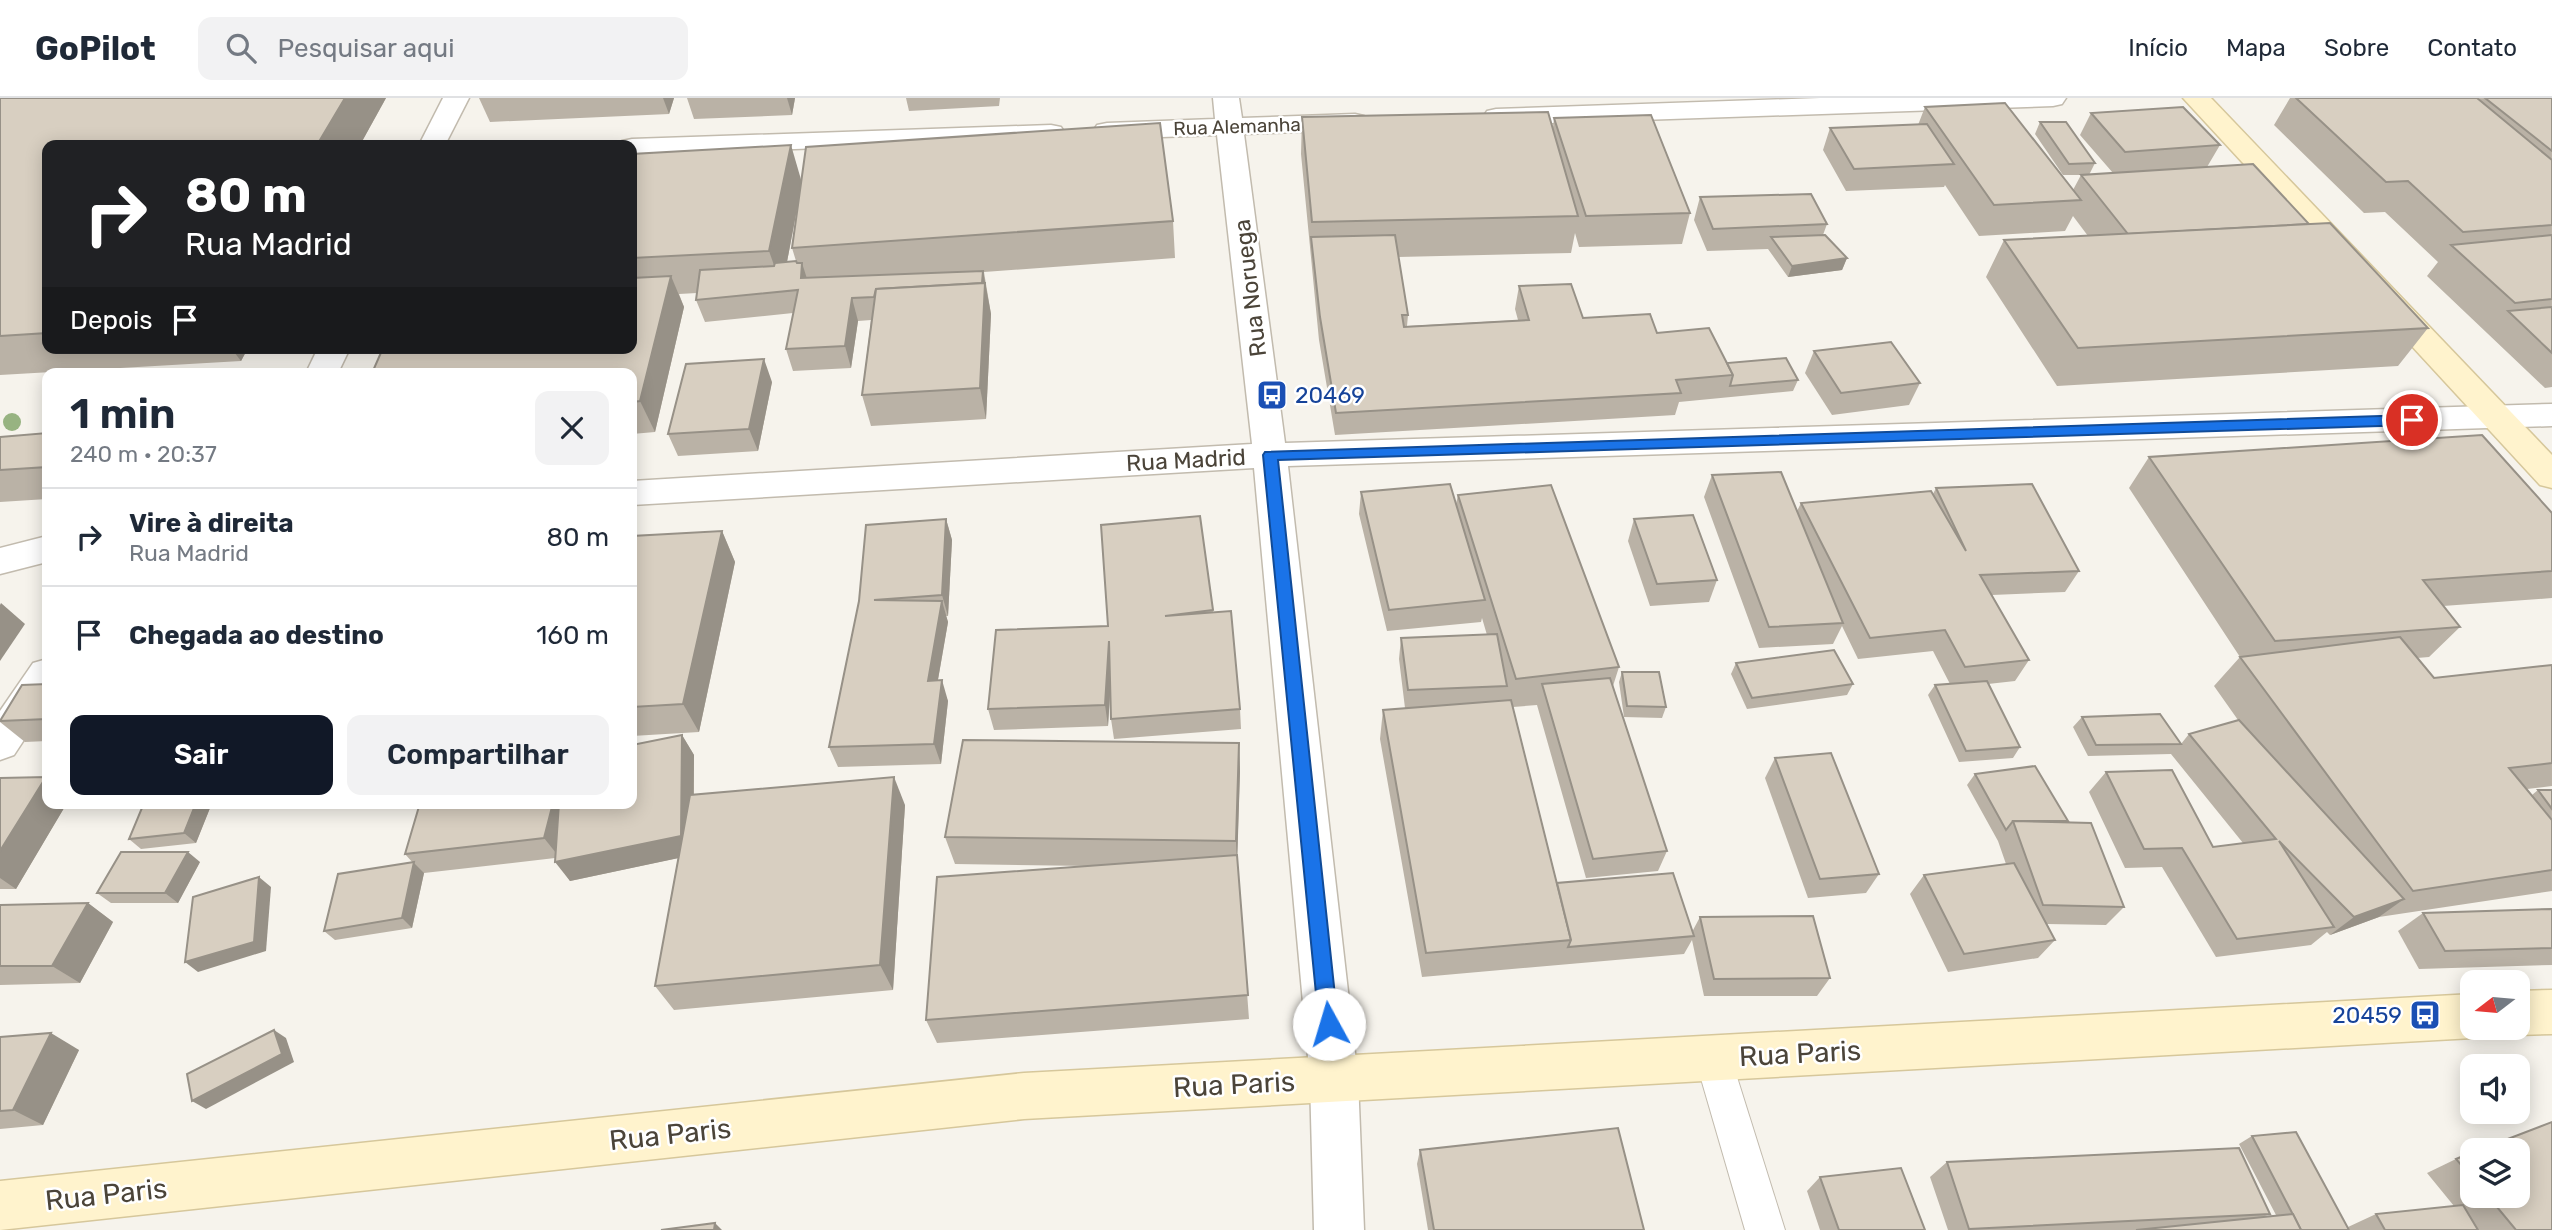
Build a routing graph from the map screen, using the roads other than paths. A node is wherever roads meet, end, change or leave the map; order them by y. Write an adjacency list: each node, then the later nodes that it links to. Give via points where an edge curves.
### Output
1 (456, 98): 7 (street)
2 (2053, 98): 5 (street)
3 (2196, 98): 10 (main road)
4 (1228, 112): 6 (street, Rua Alemanha); 8 (street, Rua Alemanha); 11 (street, Rua Noruega)
5 (1467, 118)
6 (1384, 121)
7 (435, 140)
8 (637, 147)
9 (2552, 415): 10 (street, Rua Madrid)
10 (2496, 418): 11 (street, Rua Madrid); 12 (main road)
11 (1270, 455): 13 (street, Rua Madrid); 22 (street, Rua Noruega)
12 (2552, 476)
13 (637, 493)
14 (42, 550): 15 (street)
15 (0, 561)
16 (42, 681): 17 (street)
17 (0, 743)
18 (2552, 1012): 19 (main road)
19 (2530, 1013)
20 (2460, 1017): 21 (main road, Rua Paris)
21 (1713, 1058): 22 (main road, Rua Paris); 25 (lane)
22 (1334, 1079): 23 (main road, Rua Paris, via 1024,1096); 24 (street, Rua Noruega)
23 (0, 1206)
24 (1339, 1230)
25 (1765, 1230)

